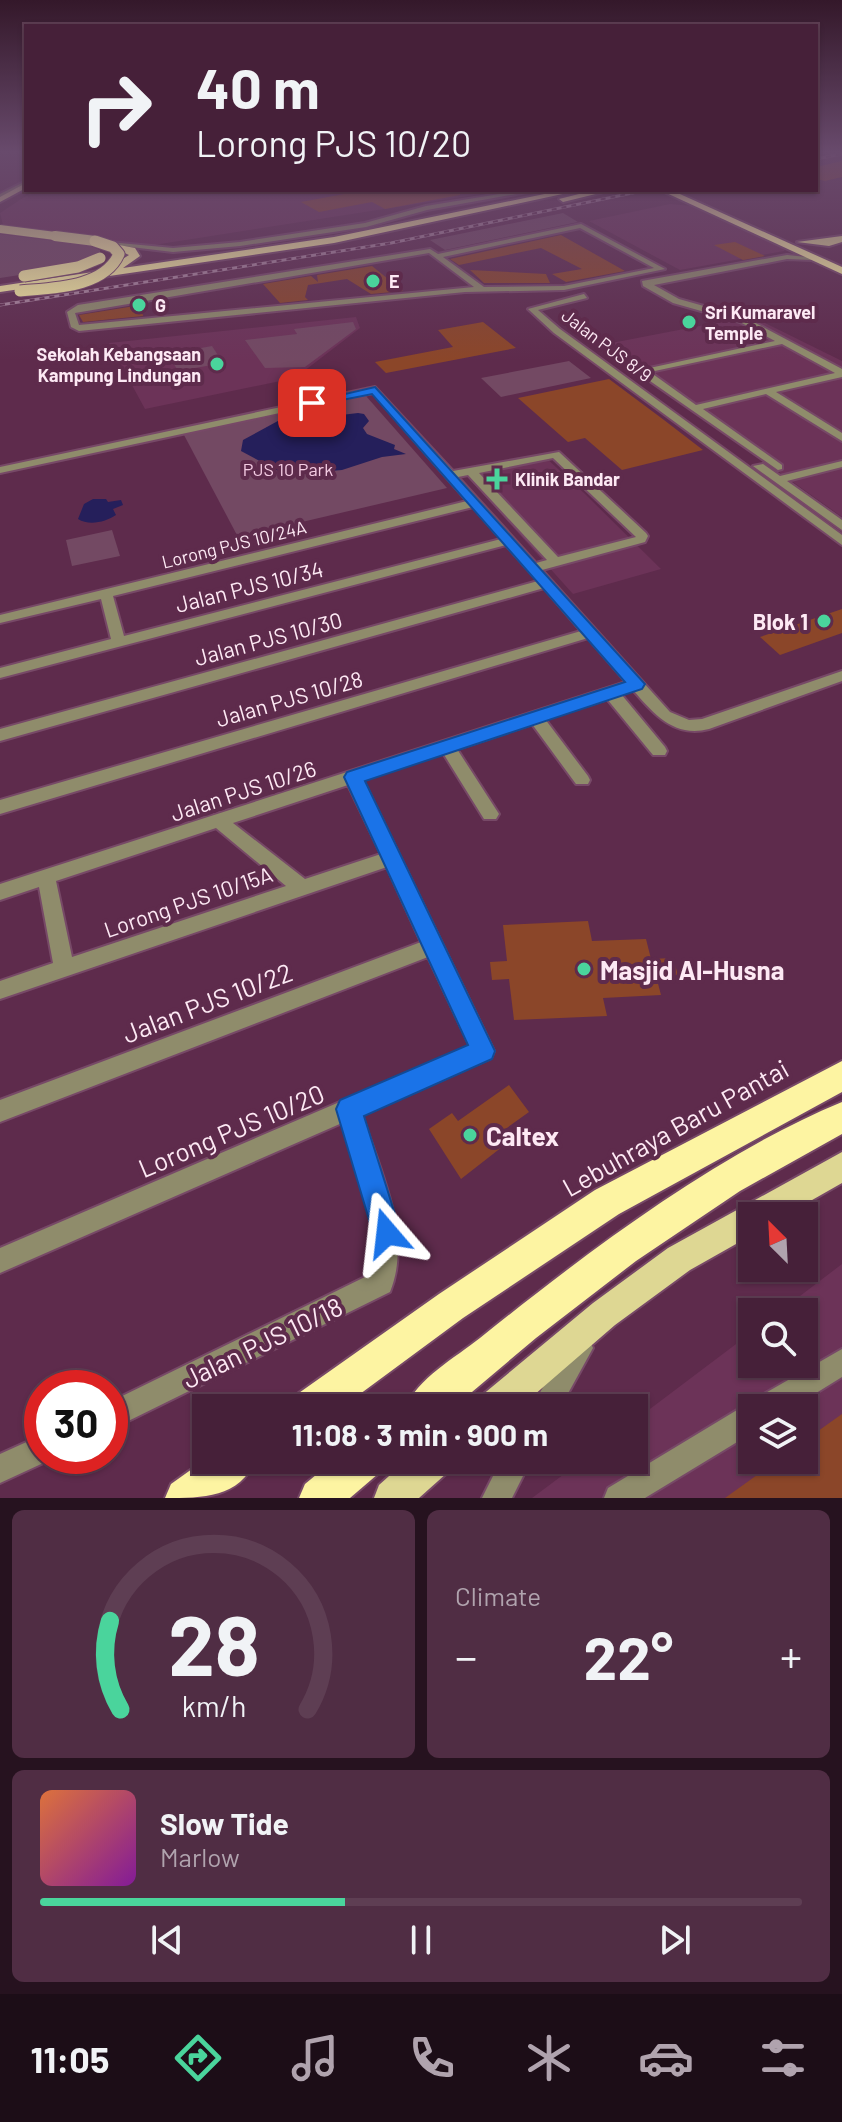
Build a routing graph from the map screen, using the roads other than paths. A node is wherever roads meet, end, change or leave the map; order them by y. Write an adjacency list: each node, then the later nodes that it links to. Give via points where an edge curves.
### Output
1 (380, 221): 13 (street)
2 (412, 221): 18 (highway)
3 (434, 221): 20 (highway)
4 (738, 221): 17 (highway)
5 (740, 221): 11 (highway)
6 (745, 221): 11 (highway)
7 (745, 221): 17 (highway)
8 (0, 230): 10 (main road, bridge); 12 (street); 12 (street)
9 (842, 239): 14 (main road)
10 (92, 242): 20 (highway, bridge, via 104,250 95,261); 20 (highway, bridge, via 119,254 110,270 76,283)
11 (797, 245): 14 (highway); 19 (street, Jalan PJS 8/9)
12 (114, 246): 13 (street); 15 (highway)
13 (157, 250): 15 (highway)
14 (822, 251): 17 (highway); 19 (street, Jalan PJS 8/9)
15 (135, 256): 18 (highway)
16 (437, 256): 21 (street, via 581,226 661,269); 22 (street); 22 (street, via 430,251 73,310 75,327)
17 (842, 266)
18 (117, 267): 20 (highway)
19 (644, 282): 21 (street, Jalan PJS 8/9); 26 (street, via 676,301 743,320); 27 (street, via 684,300 751,318)
20 (0, 287)
21 (582, 288): 22 (street); 25 (street, Jalan PJS 8/9, via 543,299)
22 (483, 290)
23 (596, 293): 24 (street, Jalan PJS 8/9)
24 (543, 307): 25 (street); 28 (street, Jalan PJS 8/9)
25 (532, 309): 29 (street, Jalan PJS 8/9)
26 (771, 340): 27 (street); 30 (street); 31 (street); 32 (street)
27 (788, 341): 32 (street)
28 (589, 343): 29 (street); 30 (street, Jalan PJS 8/9)
29 (577, 345): 44 (street, Jalan PJS 8/9)
30 (620, 366): 31 (street, Jalan PJS 8/9)
31 (636, 372): 34 (street); 40 (street, Jalan PJS 8/9)
32 (839, 373): 33 (street)
33 (767, 391): 34 (street); 35 (street)
34 (694, 408): 40 (street)
35 (842, 438)
36 (842, 464): 40 (street)
37 (0, 470): 39 (street, via 375,390)
38 (471, 471): 39 (street); 45 (street); 45 (street, via 555,454 642,536)
39 (450, 475): 41 (street)
40 (786, 479): 42 (street, Jalan PJS 8/9)
41 (475, 503): 43 (street); 48 (street, Lorong PJS 10/24A)
42 (842, 526)
43 (509, 541): 46 (street); 51 (street, Jalan PJS 10/34)
44 (842, 541)
45 (555, 562): 46 (street)
46 (533, 568): 47 (street)
47 (546, 583): 50 (street); 57 (street, Jalan PJS 10/30)
48 (106, 593): 49 (street, Lorong PJS 10/24A); 51 (street)
49 (0, 619)
50 (590, 633): 54 (street); 62 (street, Jalan PJS 10/28)
51 (119, 642): 52 (street, Jalan PJS 10/34)
52 (0, 673)
53 (842, 676): 54 (street, via 687,726 665,716)
54 (636, 684): 55 (street, Jalan PJS 10/26)
55 (611, 693): 56 (street, Jalan PJS 10/26); 59 (street)
56 (536, 718): 58 (street, Jalan PJS 10/26); 61 (street)
57 (0, 735)
58 (447, 747): 60 (street, Jalan PJS 10/26); 63 (street)
59 (659, 751)
60 (353, 777): 64 (street, Jalan PJS 10/26); 65 (street)
61 (582, 780)
62 (0, 807)
63 (490, 814)
64 (219, 821): 66 (street, Jalan PJS 10/26); 67 (street)
65 (392, 858): 67 (street, Lorong PJS 10/15A); 69 (street)
66 (46, 877): 68 (street, Jalan PJS 10/26); 70 (street)
67 (302, 888): 70 (street, Lorong PJS 10/15A)
68 (0, 892)
69 (434, 946): 73 (street, Lorong PJS 10/20, via 483,1051); 74 (street, Jalan PJS 10/22)
70 (64, 968): 71 (street, Lorong PJS 10/15A)
71 (0, 990)
72 (842, 1076): 80 (highway, Lebuhraya Baru Pantai, via 633,1186)
73 (349, 1109): 77 (street, Lorong PJS 10/20); 85 (street, Jalan PJS 10/18, via 387,1233 381,1283)
74 (0, 1111)
75 (842, 1117): 81 (highway, via 753,1164 604,1262)
76 (842, 1167): 78 (main road, via 679,1259)
77 (0, 1261)
78 (604, 1314): 82 (main road); 83 (street)
79 (842, 1362): 84 (street)
80 (328, 1394)
81 (440, 1394)
82 (510, 1394)
83 (553, 1394)
84 (790, 1394)
85 (128, 1407)
86 (738, 1425): 95 (street)
87 (24, 1458): 88 (street)
88 (0, 1469)
89 (218, 1474): 92 (highway)
90 (347, 1474): 93 (highway)
91 (419, 1474): 94 (main road)
92 (185, 1498)
93 (319, 1498)
94 (392, 1498)
95 (618, 1498)

